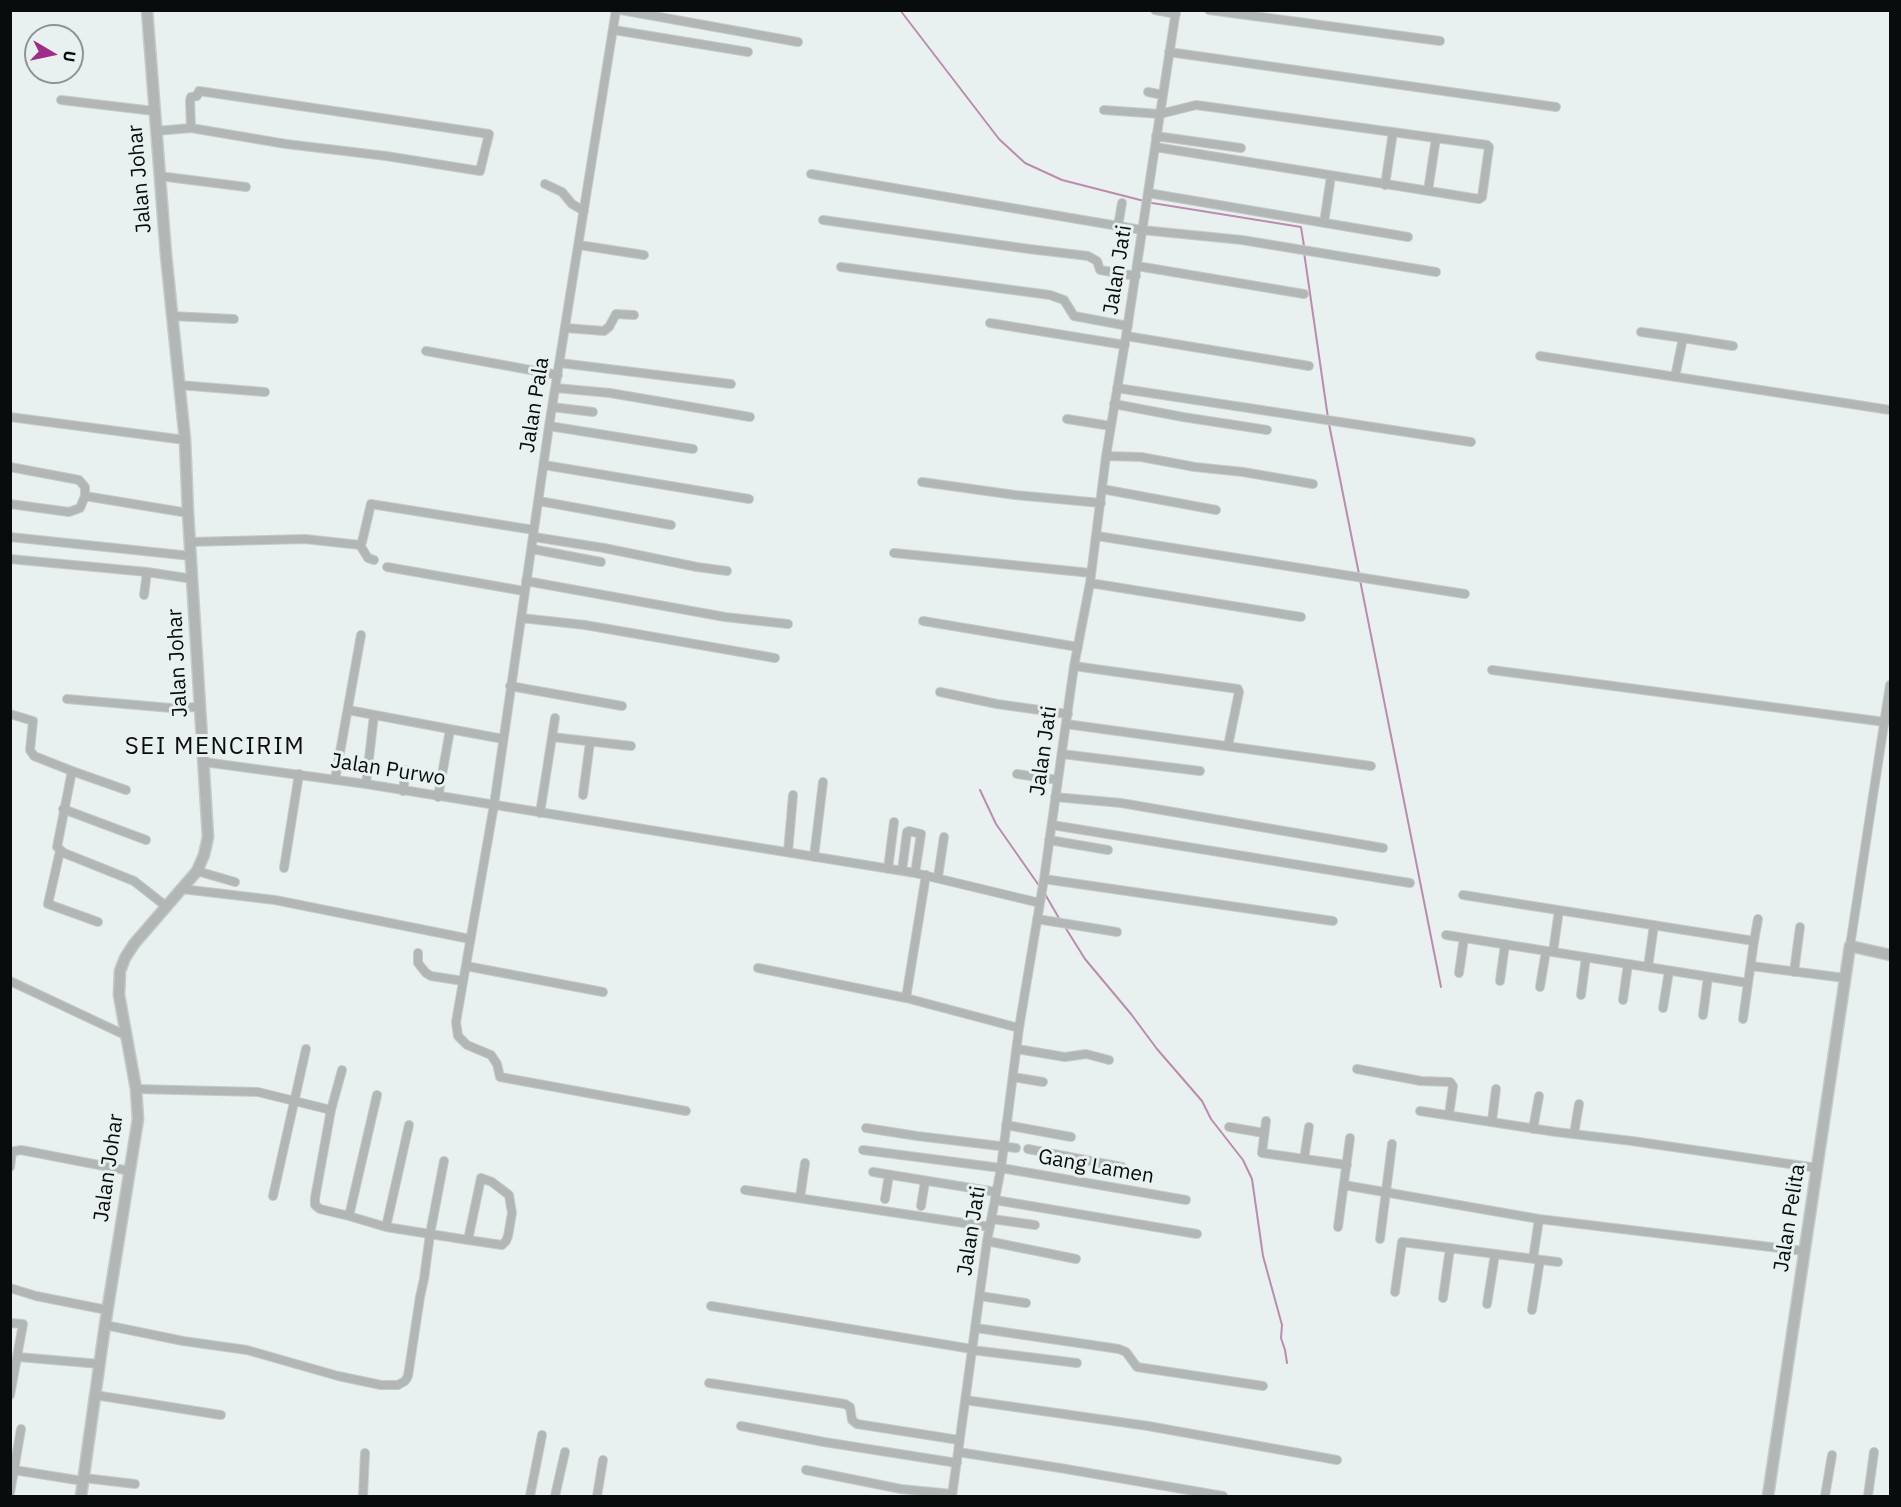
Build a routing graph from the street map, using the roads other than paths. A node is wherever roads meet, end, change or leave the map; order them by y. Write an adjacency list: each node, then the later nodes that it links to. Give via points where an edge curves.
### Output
1 (147, 10): 16 (street, Jalan Johar)
2 (619, 10): 6 (street, Jalan Pala); 8 (street)
3 (1155, 10): 5 (street)
4 (1209, 10): 7 (street)
5 (1176, 12): 10 (street, Jalan Jati)
6 (614, 30): 9 (street); 34 (street, Jalan Pala)
7 (1440, 41)
8 (798, 42)
9 (748, 52)
10 (1169, 52): 12 (street, Jalan Jati); 14 (street)
11 (1148, 92): 12 (street)
12 (1163, 95): 17 (street, Jalan Jati)
13 (61, 100): 16 (street)
14 (1556, 107)
15 (1104, 110): 17 (street)
16 (154, 111): 19 (street, Jalan Johar)
17 (1160, 114): 20 (street, via 1196,105); 21 (street, Jalan Jati)
18 (191, 129): 18 (street, via 480,171 489,134 199,91 190,100); 19 (street)
19 (156, 131): 26 (street, Jalan Johar)
20 (1393, 132): 22 (street); 29 (street)
21 (1156, 136): 23 (street, Jalan Jati); 24 (street)
22 (1436, 138): 31 (street); 31 (street, via 1488,146 1482,196 1479,199)
23 (1155, 147): 27 (street); 32 (street, Jalan Jati)
24 (1241, 148)
25 (811, 174): 37 (street)
26 (159, 176): 30 (street); 47 (street, Jalan Johar)
27 (1331, 176): 29 (street); 36 (street)
28 (544, 184): 34 (street, via 562,192)
29 (1385, 185): 31 (street)
30 (246, 187)
31 (1428, 191)
32 (1147, 195): 36 (street); 38 (street, Jalan Jati)
33 (1122, 203): 37 (street)
34 (584, 211): 40 (street, Jalan Pala)
35 (823, 220): 43 (street, via 1088,256 1097,261 1100,270)
36 (1324, 223): 39 (street)
37 (1118, 226): 38 (street)
38 (1142, 230): 43 (street, Jalan Jati); 44 (street, via 1242,240)
39 (1408, 237)
40 (579, 245): 41 (street); 51 (street, Jalan Pala)
41 (644, 255)
42 (841, 267): 50 (street, via 1050,295 1064,300 1074,316)
43 (1137, 271): 45 (street); 50 (street, Jalan Jati)
44 (1436, 272)
45 (1304, 294)
46 (634, 315): 51 (street, via 616,314 604,331)
47 (171, 316): 48 (street); 63 (street, Jalan Johar)
48 (234, 319)
49 (990, 323): 54 (street)
50 (1128, 326): 54 (street, Jalan Jati)
51 (566, 328): 58 (street, Jalan Pala)
52 (1641, 332): 53 (street)
53 (1683, 338): 55 (street); 61 (street)
54 (1126, 340): 59 (street); 65 (street, Jalan Jati)
55 (1734, 346)
56 (426, 351): 60 (street)
57 (1540, 356): 61 (street)
58 (560, 363): 60 (street, Jalan Pala); 62 (street)
59 (1309, 366)
60 (558, 375): 64 (street, Jalan Pala)
61 (1674, 377): 69 (street)
62 (731, 384)
63 (179, 385): 66 (street); 77 (street, Jalan Johar)
64 (556, 388): 68 (street, Jalan Pala); 72 (street, via 610,393)
65 (1117, 388): 67 (street, Jalan Jati); 78 (street)
66 (265, 392)
67 (1114, 404): 75 (street, Jalan Jati); 76 (street)
68 (552, 407): 70 (street); 74 (street, Jalan Pala)
69 (1890, 410)
70 (593, 412)
71 (10, 417): 77 (street)
72 (750, 417)
73 (1067, 418): 75 (street)
74 (549, 426): 79 (street); 81 (street, Jalan Pala)
75 (1111, 426): 80 (street, Jalan Jati)
76 (1267, 430)
77 (185, 440): 92 (street, Jalan Johar)
78 (1471, 442)
79 (693, 449)
80 (1106, 456): 84 (street, via 1141,457); 85 (street, Jalan Jati)
81 (544, 465): 87 (street); 88 (street, Jalan Pala)
82 (10, 467): 86 (street, via 79,480 85,487)
83 (922, 482): 89 (street)
84 (1313, 484)
85 (1102, 489): 89 (street, Jalan Jati); 91 (street)
86 (85, 496): 90 (street, via 80,508 69,512); 92 (street)
87 (749, 499)
88 (539, 501): 93 (street); 94 (street, Jalan Pala)
89 (1101, 503): 95 (street, Jalan Jati)
90 (10, 504)
91 (1216, 510)
92 (188, 513): 97 (street, Jalan Johar)
93 (671, 525)
94 (534, 533): 98 (street, via 371,504); 99 (street, Jalan Pala); 106 (street)
95 (1096, 536): 108 (street, Jalan Jati); 113 (street)
96 (10, 537): 101 (street)
97 (190, 542): 98 (street, via 305,539); 101 (street, Jalan Johar)
98 (360, 545): 103 (street, via 368,558)
99 (531, 549): 104 (street); 110 (street, Jalan Pala)
100 (894, 553): 108 (street)
101 (191, 556): 109 (street, Jalan Johar)
102 (10, 559): 107 (street)
103 (374, 560)
104 (601, 562)
105 (387, 567): 112 (street)
106 (728, 571)
107 (147, 572): 109 (street); 114 (street)
108 (1091, 573): 111 (street, Jalan Jati)
109 (193, 579): 129 (street, Jalan Johar)
110 (526, 581): 112 (street, Jalan Pala); 118 (street, via 725,617)
111 (1090, 583): 115 (street); 120 (street, Jalan Jati)
112 (524, 591): 116 (street, Jalan Pala)
113 (1465, 594)
114 (144, 595)
115 (1301, 617)
116 (521, 618): 121 (street, via 585,625); 125 (street, Jalan Pala)
117 (923, 621): 120 (street)
118 (788, 624)
119 (362, 635): 130 (street)
120 (1078, 647): 122 (street, Jalan Jati)
121 (775, 658)
122 (1074, 666): 132 (street, Jalan Jati); 142 (street, via 1238,689)
123 (1492, 670): 135 (street)
124 (1890, 685): 135 (street)
125 (510, 686): 128 (street); 139 (street, Jalan Pala)
126 (940, 692): 132 (street)
127 (67, 699): 129 (street)
128 (622, 706)
129 (200, 707): 144 (street, Jalan Johar)
130 (348, 710): 133 (street); 151 (street)
131 (10, 714): 147 (street, via 33,721 30,750 34,756)
132 (1068, 714): 136 (street, Jalan Jati)
133 (374, 715): 137 (street); 154 (street)
134 (555, 718): 138 (street)
135 (1885, 722): 201 (street)
136 (1066, 724): 142 (street); 143 (street, Jalan Jati)
137 (450, 730): 139 (street); 159 (street)
138 (552, 737): 140 (street); 163 (street)
139 (503, 740): 161 (street, Jalan Pala)
140 (590, 742): 141 (street); 157 (street)
141 (631, 746)
142 (1228, 746): 145 (street)
143 (1062, 754): 148 (street); 152 (street, Jalan Jati)
144 (204, 762): 149 (street, Jalan Purwo); 176 (street, Jalan Johar, via 208,837)
145 (1371, 766)
146 (406, 770): 156 (street)
147 (72, 771): 155 (street); 162 (street)
148 (1200, 771)
149 (299, 774): 151 (street, Jalan Purwo); 174 (street)
150 (1017, 774): 152 (street)
151 (335, 780): 154 (street, Jalan Purwo)
152 (1058, 780): 160 (street, Jalan Jati)
153 (823, 782): 173 (street)
154 (366, 784): 156 (street, Jalan Purwo)
155 (126, 790)
156 (403, 791): 159 (street, Jalan Purwo)
157 (583, 795)
158 (793, 795): 172 (street)
159 (438, 797): 161 (street, Jalan Purwo)
160 (1055, 797): 165 (street, Jalan Jati); 169 (street, via 1121,803)
161 (494, 806): 163 (street, Jalan Purwo); 198 (street, Jalan Pala)
162 (63, 809): 167 (street); 171 (street, via 57,847)
163 (540, 813): 172 (street, Jalan Purwo)
164 (894, 822): 175 (street)
165 (1052, 825): 168 (street, Jalan Jati); 183 (street)
166 (944, 837): 180 (street)
167 (146, 840)
168 (1049, 840): 170 (street); 181 (street, Jalan Jati)
169 (1383, 848)
170 (1108, 850)
171 (60, 851): 187 (street, via 134,881); 192 (street, via 48,904)
172 (788, 852): 173 (street, Jalan Purwo)
173 (814, 857): 175 (street, Jalan Purwo)
174 (284, 868)
175 (888, 869): 177 (street, Jalan Purwo)
176 (197, 871): 182 (street); 184 (street, Jalan Johar)
177 (902, 871): 178 (street, Jalan Purwo); 178 (street, via 909,831 921,834)
178 (915, 873): 179 (street, Jalan Purwo)
179 (926, 875): 180 (street, Jalan Purwo); 223 (street)
180 (938, 877): 186 (street, Jalan Purwo)
181 (1044, 881): 186 (street, Jalan Jati); 191 (street)
182 (235, 882)
183 (1410, 883)
184 (182, 889): 187 (street, Jalan Johar); 198 (street, via 285,902)
185 (1463, 896): 188 (street)
186 (1041, 899): 189 (street, Jalan Jati)
187 (167, 907): 229 (street, Jalan Johar, via 134,944 123,964 119,995)
188 (1559, 910): 193 (street); 202 (street)
189 (1037, 919): 195 (street); 228 (street, Jalan Jati)
190 (1758, 919): 199 (street)
191 (1333, 921)
192 (98, 922)
193 (1654, 925): 199 (street); 209 (street)
194 (1800, 927): 212 (street)
195 (1117, 932)
196 (1446, 935): 197 (street)
197 (1464, 938): 200 (street); 213 (street)
198 (470, 939): 207 (street, Jalan Pala)
199 (1754, 941): 208 (street)
200 (1505, 944): 202 (street); 218 (street)
201 (1850, 946): 204 (street); 215 (street, Jalan Pelita)
202 (1549, 951): 205 (street); 220 (street)
203 (418, 953): 217 (street, via 418,963 426,973)
204 (1890, 955)
205 (1586, 957): 206 (street); 222 (street)
206 (1628, 964): 209 (street); 224 (street)
207 (466, 966): 217 (street, Jalan Pala); 221 (street)
208 (1751, 966): 212 (street); 219 (street)
209 (1648, 967): 211 (street)
210 (758, 968): 223 (street)
211 (1669, 971): 214 (street); 225 (street)
212 (1794, 972): 215 (street)
213 (1459, 973)
214 (1708, 977): 219 (street); 226 (street)
215 (1845, 978): 272 (street, Jalan Pelita)
216 (10, 981): 229 (street)
217 (464, 981): 244 (street, Jalan Pala, via 456,1022 458,1036 466,1045 491,1055 500,1077)
218 (1500, 981)
219 (1748, 982): 227 (street)
220 (1540, 987)
221 (603, 992)
222 (1581, 995)
223 (906, 998): 228 (street)
224 (1623, 1000)
225 (1663, 1008)
226 (1703, 1015)
227 (1743, 1019)
228 (1019, 1028): 231 (street, Jalan Jati)
229 (125, 1035): 237 (street, Jalan Johar)
230 (306, 1049): 241 (street)
231 (1017, 1049): 232 (street, via 1065,1057 1086,1054); 235 (street, Jalan Jati)
232 (1109, 1060)
233 (1357, 1069): 246 (street, via 1421,1081 1450,1082 1453,1086)
234 (342, 1070): 243 (street)
235 (1013, 1077): 236 (street); 250 (street, Jalan Jati)
236 (1043, 1082)
237 (136, 1089): 241 (street, via 258,1092); 273 (street, Jalan Johar, via 138,1119)
238 (1496, 1089): 248 (street)
239 (377, 1095): 286 (street)
240 (1539, 1096): 254 (street)
241 (296, 1100): 243 (street); 280 (street)
242 (1579, 1104): 256 (street)
243 (331, 1110): 286 (street, via 315,1205)
244 (686, 1111)
245 (1420, 1111): 246 (street)
246 (1449, 1115): 248 (street)
247 (1266, 1121): 255 (street)
248 (1492, 1121): 254 (street)
249 (409, 1125): 290 (street)
250 (1006, 1125): 257 (street); 260 (street, Jalan Jati)
251 (1229, 1127): 255 (street)
252 (866, 1128): 260 (street)
253 (1309, 1128): 265 (street)
254 (1533, 1128): 256 (street)
255 (1264, 1133): 265 (street, via 1262,1153)
256 (1574, 1134): 272 (street)
257 (1071, 1137)
258 (1350, 1138): 268 (street)
259 (1392, 1143): 279 (street)
260 (1004, 1147): 261 (street); 271 (street, Jalan Jati)
261 (1016, 1148)
262 (1028, 1149): 270 (street)
263 (863, 1150): 271 (street, Gang Lamen)
264 (11, 1152): 269 (street); 273 (street, via 25,1151)
265 (1304, 1159): 268 (street)
266 (444, 1161): 292 (street)
267 (805, 1163): 282 (street)
268 (1347, 1165): 277 (street)
269 (10, 1167)
270 (1122, 1167)
271 (1001, 1168): 281 (street, Jalan Jati); 284 (street, Gang Lamen)
272 (1817, 1168): 298 (street, Jalan Pelita)
273 (130, 1171): 310 (street, Jalan Johar)
274 (873, 1172): 275 (street)
275 (890, 1175): 276 (street); 283 (street)
276 (925, 1181): 281 (street); 285 (street)
277 (1344, 1185): 279 (street); 291 (street)
278 (745, 1190): 282 (street)
279 (1385, 1192): 287 (street); 294 (street)
280 (273, 1196)
281 (996, 1196): 288 (street, Jalan Jati); 293 (street)
282 (800, 1198): 288 (street)
283 (885, 1199)
284 (1186, 1200)
285 (921, 1206)
286 (349, 1216): 290 (street)
287 (1539, 1220): 298 (street); 301 (street)
288 (991, 1223): 289 (street); 296 (street, Jalan Jati)
289 (1035, 1225)
290 (387, 1227): 292 (street)
291 (1338, 1227)
292 (430, 1234): 295 (street); 313 (street, via 408,1376 399,1384 381,1385 247,1350)
293 (1197, 1234)
294 (1380, 1239)
295 (468, 1240): 295 (street, via 498,1245 508,1236 512,1213 508,1195 481,1178)
296 (987, 1241): 300 (street); 305 (street, Jalan Jati)
297 (1450, 1248): 299 (street); 304 (street, via 1402,1242); 306 (street)
298 (1804, 1251): 349 (street, Jalan Pelita)
299 (1495, 1254): 301 (street); 308 (street)
300 (1076, 1259)
301 (1536, 1259): 302 (street); 311 (street)
302 (1558, 1262)
303 (10, 1288): 310 (street)
304 (1395, 1292)
305 (980, 1296): 307 (street); 314 (street, Jalan Jati)
306 (1443, 1298)
307 (1026, 1303)
308 (1488, 1304)
309 (711, 1306): 315 (street)
310 (107, 1310): 313 (street, Jalan Johar)
311 (1532, 1310)
312 (10, 1323): 316 (street, via 23,1324)
313 (105, 1325): 318 (street, Jalan Johar)
314 (976, 1329): 315 (street, Jalan Jati); 320 (street, via 1119,1349 1137,1366)
315 (972, 1350): 317 (street); 323 (street, Jalan Jati)
316 (18, 1357): 318 (street); 321 (street)
317 (1077, 1363)
318 (100, 1364): 322 (street, Jalan Johar)
319 (709, 1383): 328 (street, via 845,1404 857,1424)
320 (1263, 1386)
321 (10, 1395)
322 (95, 1395): 324 (street); 339 (street, Jalan Johar)
323 (964, 1400): 328 (street, Jalan Jati); 335 (street, via 1148,1426)
324 (221, 1415)
325 (741, 1426): 336 (street)
326 (21, 1429): 337 (street)
327 (542, 1436): 345 (street)
328 (959, 1440): 330 (street, Jalan Jati)
329 (565, 1452): 346 (street)
330 (958, 1452): 336 (street, Jalan Jati); 348 (street)
331 (1875, 1452): 351 (street)
332 (364, 1454): 344 (street)
333 (1832, 1455): 350 (street)
334 (603, 1460): 347 (street)
335 (1337, 1460)
336 (957, 1463): 342 (street, Jalan Jati)
337 (13, 1465): 339 (street); 341 (street)
338 (806, 1470): 342 (street)
339 (84, 1480): 340 (street); 343 (street, Jalan Johar)
340 (135, 1484)
341 (10, 1493)
342 (952, 1495)
343 (81, 1497)
344 (363, 1497)
345 (530, 1497)
346 (555, 1497)
347 (597, 1497)
348 (1223, 1497)
349 (1768, 1497)
350 (1825, 1497)
351 (1868, 1497)

